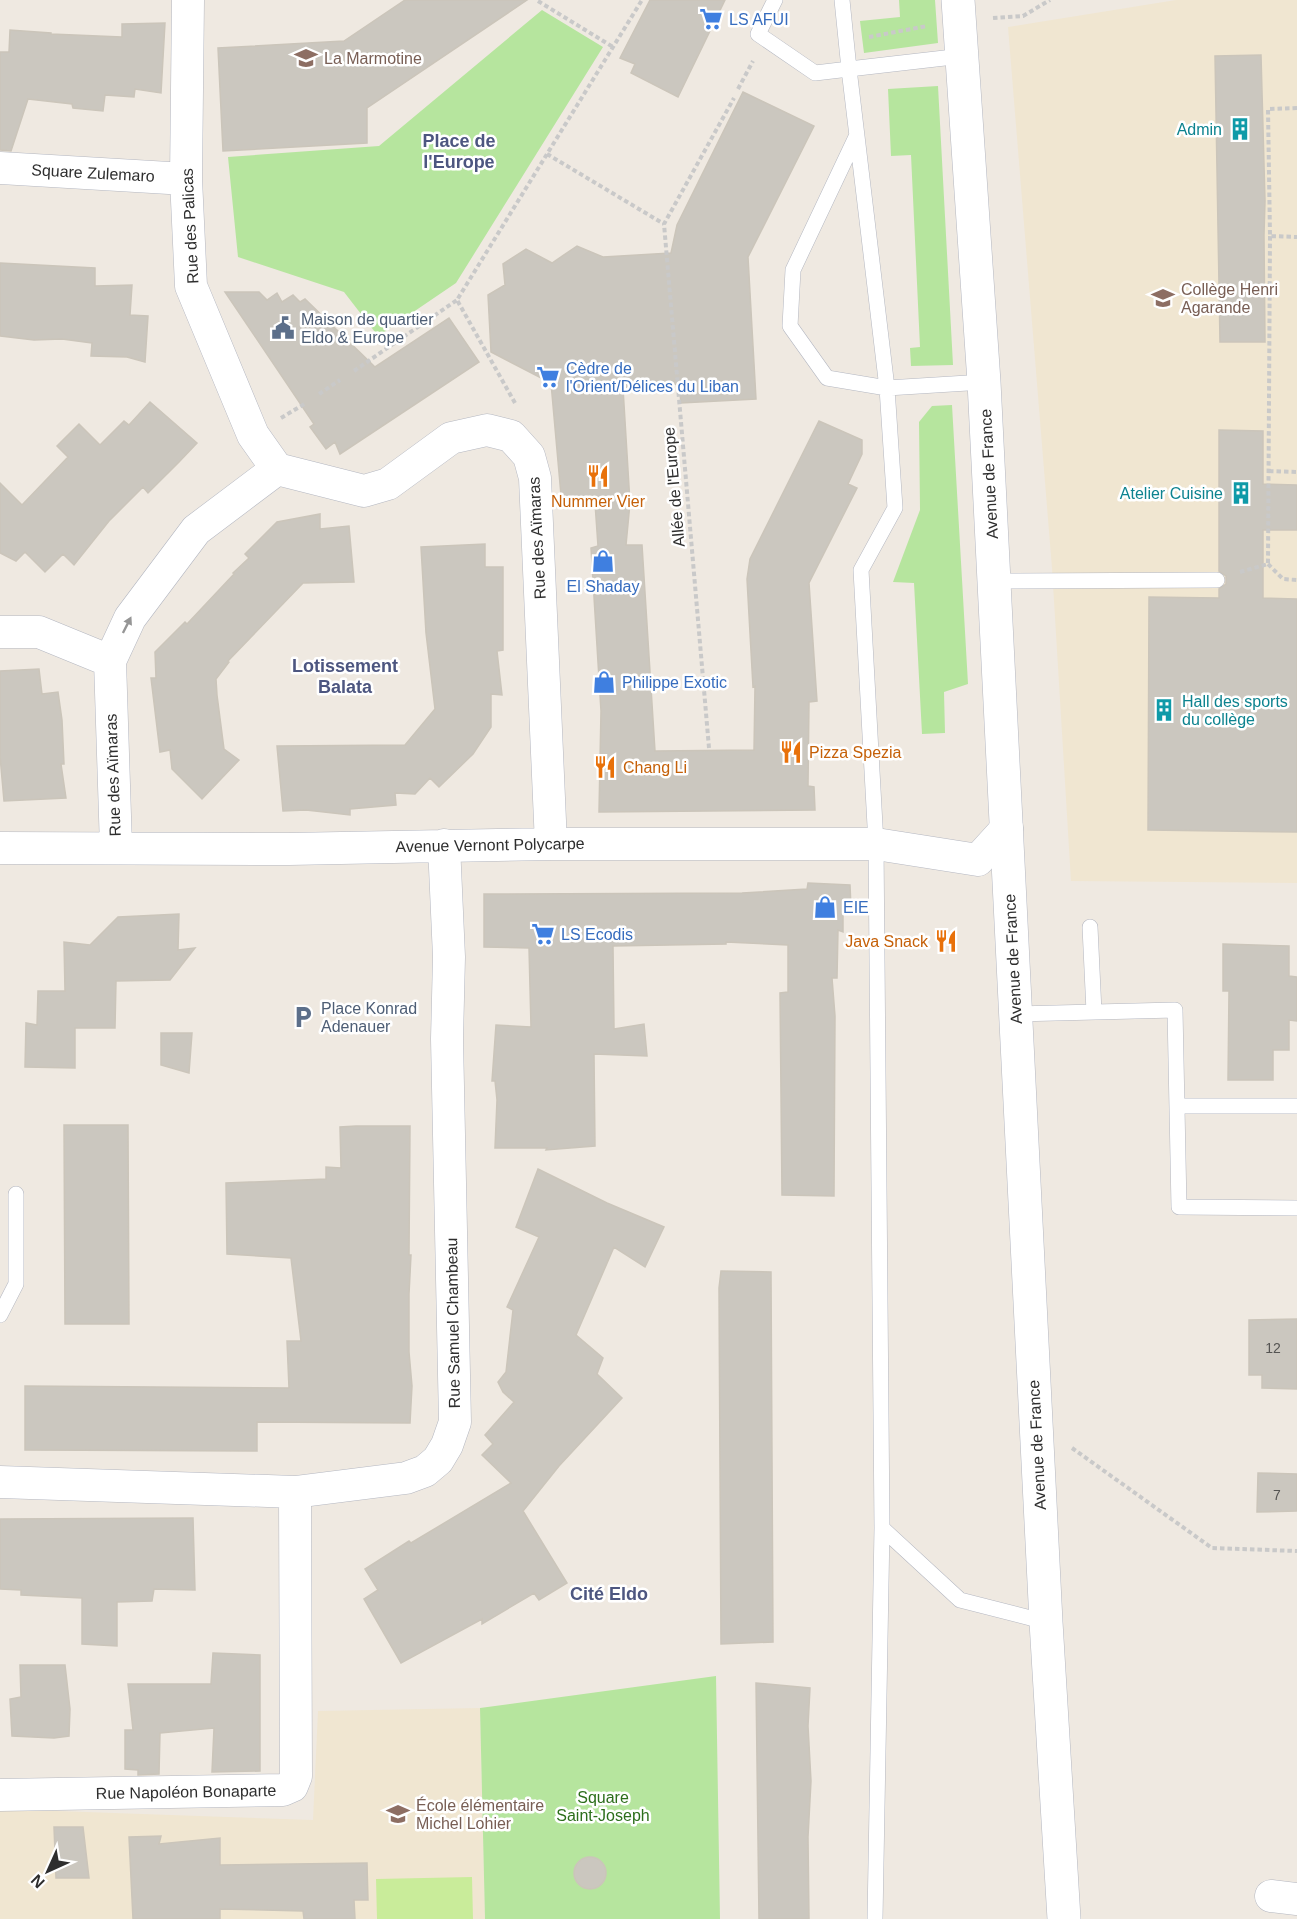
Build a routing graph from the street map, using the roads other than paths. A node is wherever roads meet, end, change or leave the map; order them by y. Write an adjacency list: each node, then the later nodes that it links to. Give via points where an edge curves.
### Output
1 (189, 0): 9 (street, Rue des Palicas)
2 (775, 0): 6 (lane, via 758,34 815,74)
3 (843, 0): 6 (lane)
4 (959, 10): 5 (main road, Avenue de France)
5 (962, 56): 6 (lane); 10 (main road, Avenue de France)
6 (849, 69): 7 (lane)
7 (856, 137): 11 (lane); 11 (lane, via 793,270 790,326 827,378)
8 (0, 168): 9 (street, Square Zulemaro)
9 (186, 179): 12 (street, Rue des Palicas, via 191,286 253,435)
10 (984, 382): 11 (lane); 14 (main road, Avenue de France)
11 (887, 388): 19 (lane, via 895,508 861,570)
12 (277, 469): 16 (street, Rue des Aïmaras, one-way to 12, via 129,618 196,530); 18 (street, Rue des Aïmaras, via 364,491 388,484 451,438 487,430 511,436 529,456 535,478)
13 (1217, 580): 14 (lane)
14 (994, 581): 17 (main road, Avenue de France)
15 (0, 632): 16 (street, via 39,632)
16 (110, 661): 21 (street, Rue des Aïmaras)
17 (1007, 828): 23 (street); 24 (main road, Avenue de France)
18 (551, 844): 19 (street, Avenue Vernont Polycarpe); 20 (street, Avenue Vernont Polycarpe)
19 (876, 844): 23 (street, Avenue Vernont Polycarpe); 35 (lane)
20 (444, 845): 21 (street, Avenue Vernont Polycarpe, via 289,849); 34 (street, Rue Samuel Chambeau, via 455,1422 438,1460 425,1470 406,1478)
21 (116, 847): 22 (street, Avenue Vernont Polycarpe)
22 (0, 848)
23 (978, 860): 24 (street)
24 (1010, 886): 27 (main road, Avenue de France)
25 (1090, 927): 26 (lane)
26 (1094, 1012): 27 (lane); 28 (lane, via 1175,1010)
27 (1016, 1014): 36 (main road, Avenue de France)
28 (1178, 1106): 29 (lane); 31 (lane, via 1179,1207)
29 (1297, 1106)
30 (16, 1194): 32 (lane, via 16,1284)
31 (1297, 1209)
32 (0, 1314)
33 (0, 1482): 34 (street, Rue Samuel Chambeau)
34 (295, 1492): 37 (street, Rue Napoléon Bonaparte, via 296,1776 292,1786 283,1790)
35 (882, 1528): 36 (lane, via 960,1599); 38 (lane)
36 (1046, 1622): 39 (main road, Avenue de France)
37 (0, 1795)
38 (875, 1919)
39 (1064, 1919)

